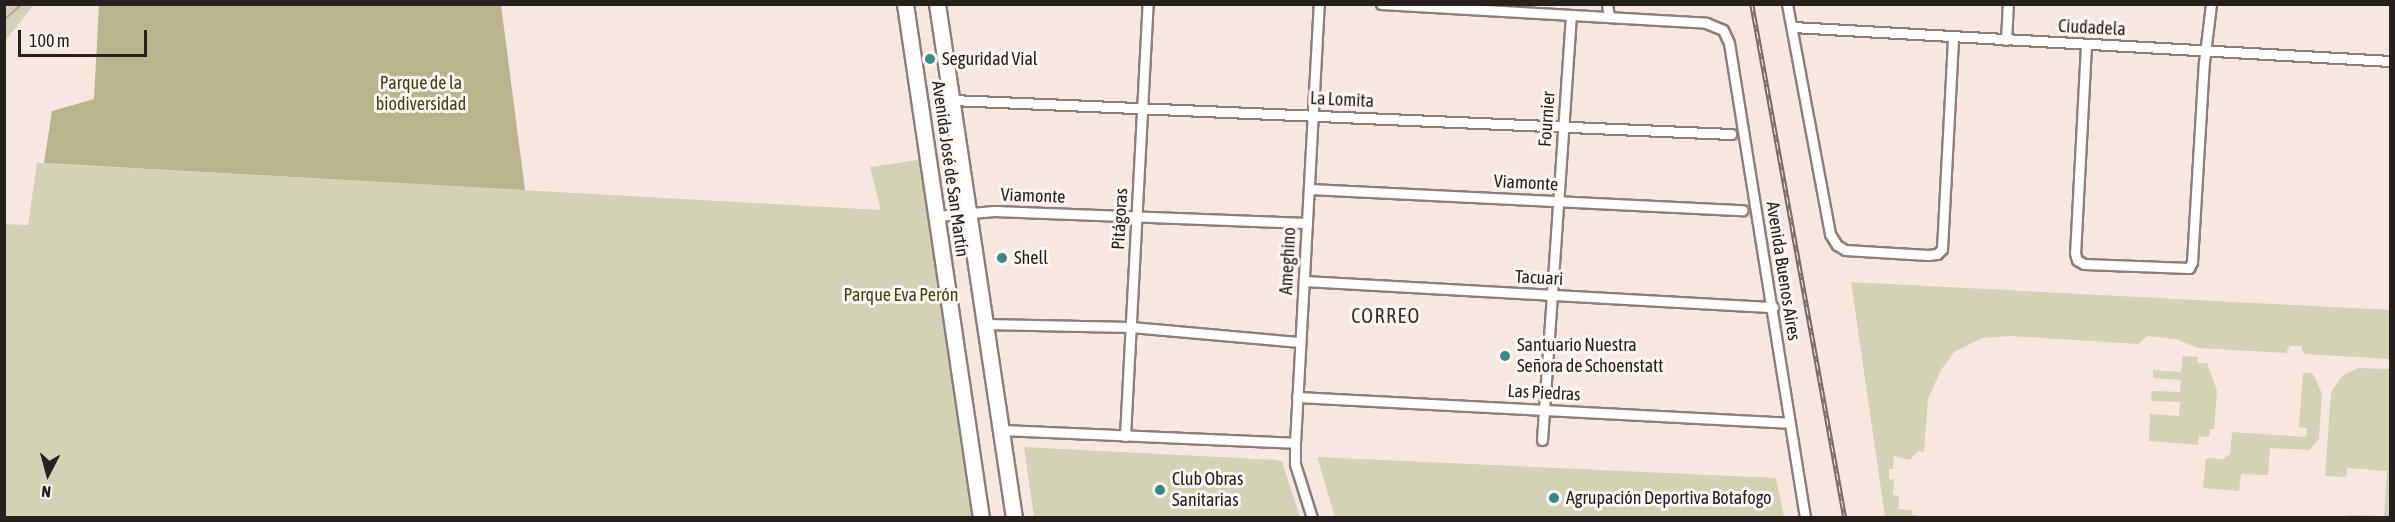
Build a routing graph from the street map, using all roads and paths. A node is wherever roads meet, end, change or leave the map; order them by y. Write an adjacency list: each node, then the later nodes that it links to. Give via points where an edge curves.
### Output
1 (905, 4): 28 (main road, Avenida José de San Martín)
2 (937, 4): 19 (main road, Avenida José de San Martín)
3 (1148, 4): 20 (street, Pitágoras)
4 (1319, 4): 21 (street, Ameghino)
5 (1381, 4): 10 (street)
6 (1607, 4): 12 (street)
7 (1787, 4): 13 (street)
8 (2008, 4): 15 (street)
9 (2211, 4): 17 (street)
10 (1517, 8): 11 (street)
11 (1571, 15): 12 (street); 22 (street, Fournier)
12 (1609, 17): 33 (street, Avenida Buenos Aires, via 1706,23 1724,30)
13 (1793, 27): 14 (street, Ciudadela); 14 (street, via 1830,234 1845,250 1928,255 1942,249)
14 (1953, 36): 15 (street, Ciudadela)
15 (2006, 40): 16 (street, Ciudadela)
16 (2086, 45): 17 (street, Ciudadela); 17 (street, via 2077,260 2084,264 2181,269 2192,262)
17 (2206, 50): 18 (street, Ciudadela)
18 (2391, 61)
19 (952, 100): 20 (street, La Lomita); 27 (main road, Avenida José de San Martín)
20 (1142, 108): 21 (street, La Lomita); 29 (street, Pitágoras)
21 (1313, 116): 22 (street, La Lomita); 24 (street, Ameghino)
22 (1563, 127): 23 (street, La Lomita); 25 (street, Fournier)
23 (1731, 134)
24 (1309, 189): 25 (street, Viamonte); 30 (street, Ameghino)
25 (1558, 201): 26 (street, Viamonte); 32 (street, Fournier)
26 (1742, 210)
27 (967, 213): 28 (street, Viamonte); 29 (street, Viamonte); 34 (main road, Avenida José de San Martín)
28 (938, 216): 44 (main road, Avenida José de San Martín)
29 (1137, 216): 30 (street, Viamonte); 35 (street, Pitágoras)
30 (1307, 223): 31 (street, Ameghino)
31 (1304, 282): 32 (street, Tacuari); 36 (street, Ameghino)
32 (1553, 295): 33 (street, Tacuari); 38 (street, Fournier)
33 (1773, 307): 39 (street, Avenida Buenos Aires)
34 (985, 324): 35 (street); 40 (main road, Avenida José de San Martín)
35 (1131, 327): 36 (street); 41 (street, Pitágoras)
36 (1300, 342): 37 (street, Ameghino)
37 (1297, 397): 38 (street, Las Piedras); 43 (street, Ameghino)
38 (1544, 410): 39 (street, Las Piedras); 42 (street, Fournier)
39 (1788, 423): 47 (street, Avenida Buenos Aires)
40 (1001, 430): 41 (street); 45 (main road, Avenida José de San Martín)
41 (1125, 436): 43 (street)
42 (1542, 440)
43 (1295, 443): 46 (street, Ameghino, via 1295,464)
44 (981, 518)
45 (1014, 518)
46 (1312, 518)
47 (1805, 518)

